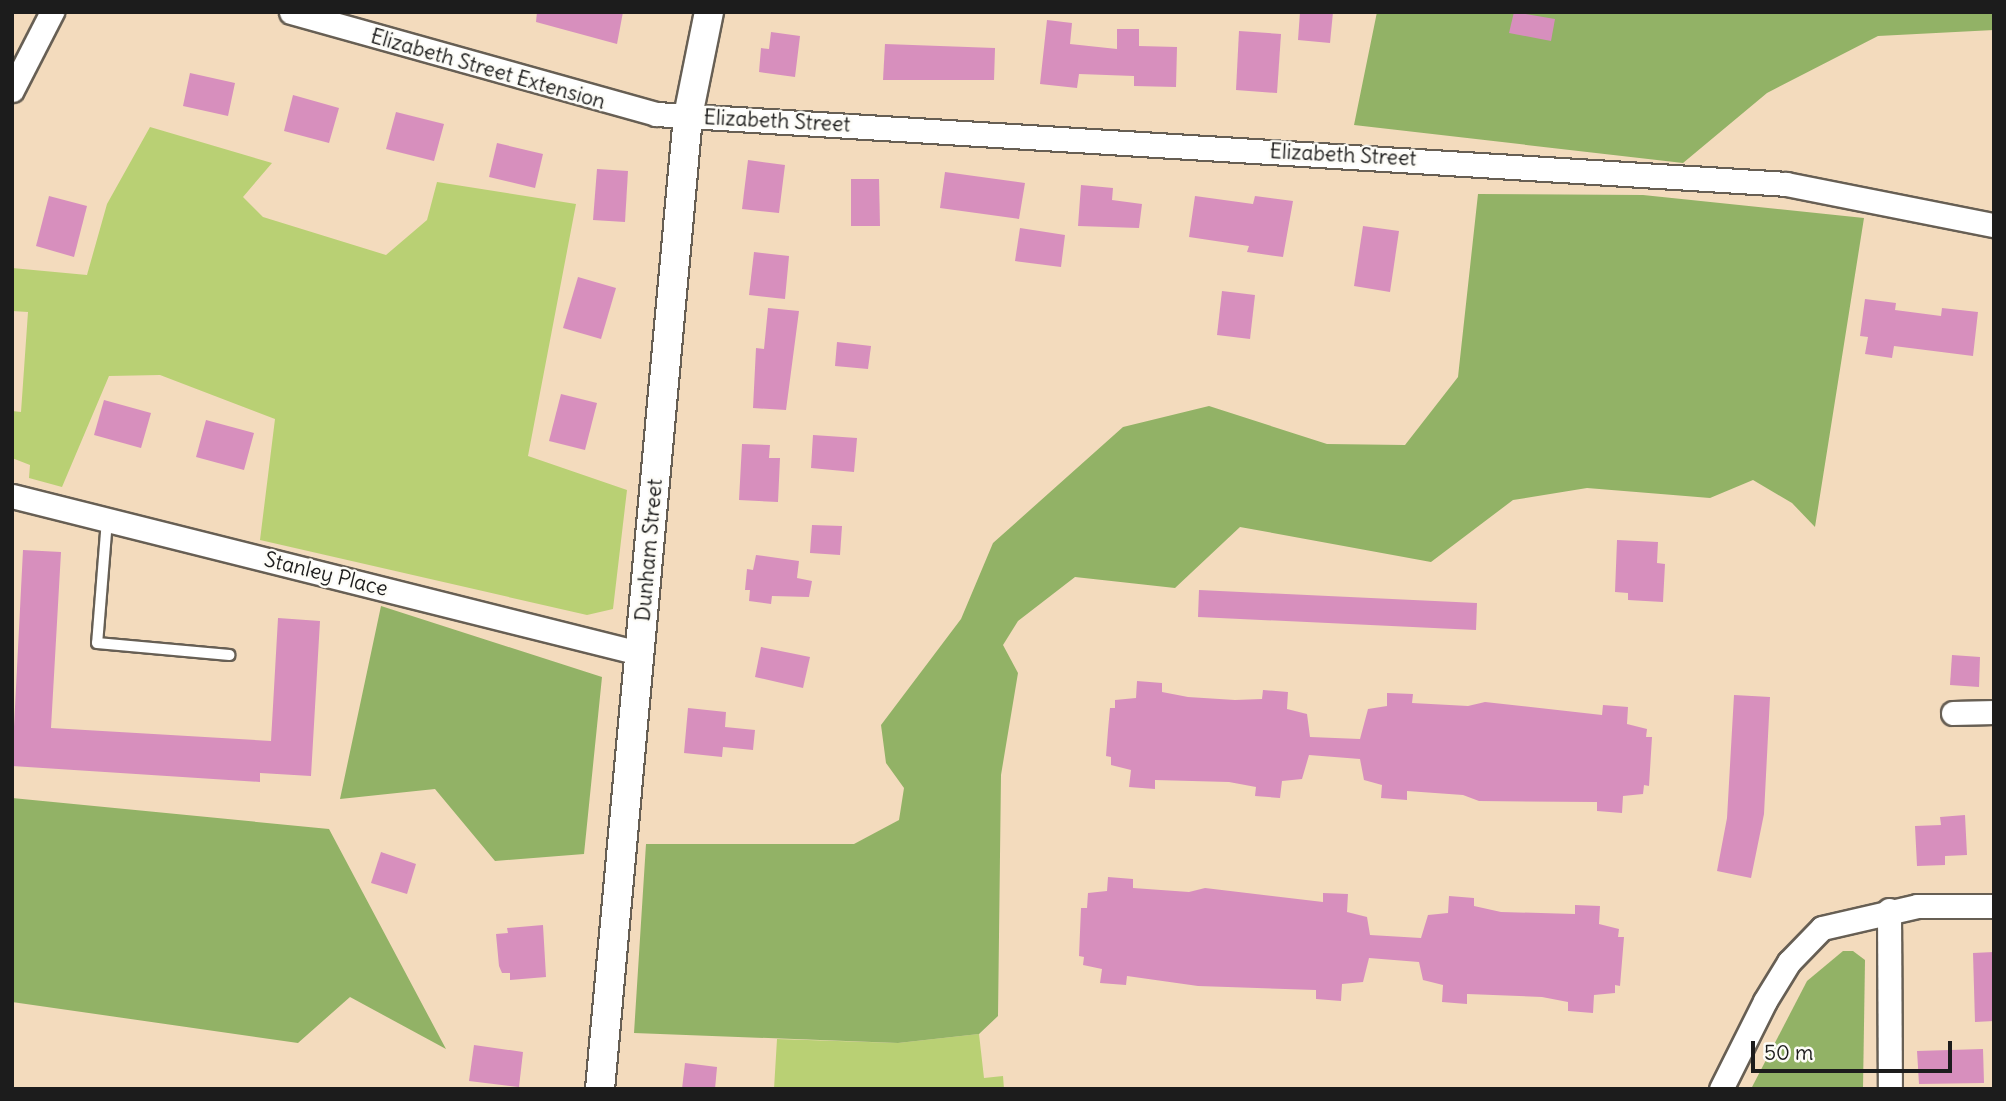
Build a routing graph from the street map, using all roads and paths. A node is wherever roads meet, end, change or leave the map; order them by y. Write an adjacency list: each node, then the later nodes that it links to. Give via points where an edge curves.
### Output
1 (52, 12): 4 (street)
2 (291, 12): 5 (street, Elizabeth Street Extension, via 644,113)
3 (709, 12): 5 (street, Dunham Street)
4 (12, 89)
5 (688, 116): 6 (street, Elizabeth Street, via 1786,184); 9 (street, Dunham Street)
6 (1994, 225)
7 (12, 496): 8 (street, Stanley Place)
8 (107, 520): 9 (street, Stanley Place); 10 (lane, via 97,643)
9 (639, 653): 15 (street, Dunham Street)
10 (229, 656)
11 (1994, 712): 12 (street)
12 (1952, 713)
13 (1994, 906): 14 (street)
14 (1889, 910): 16 (street, via 1837,922 1804,943 1765,1001); 17 (street)
15 (600, 1089)
16 (1721, 1089)
17 (1890, 1089)

